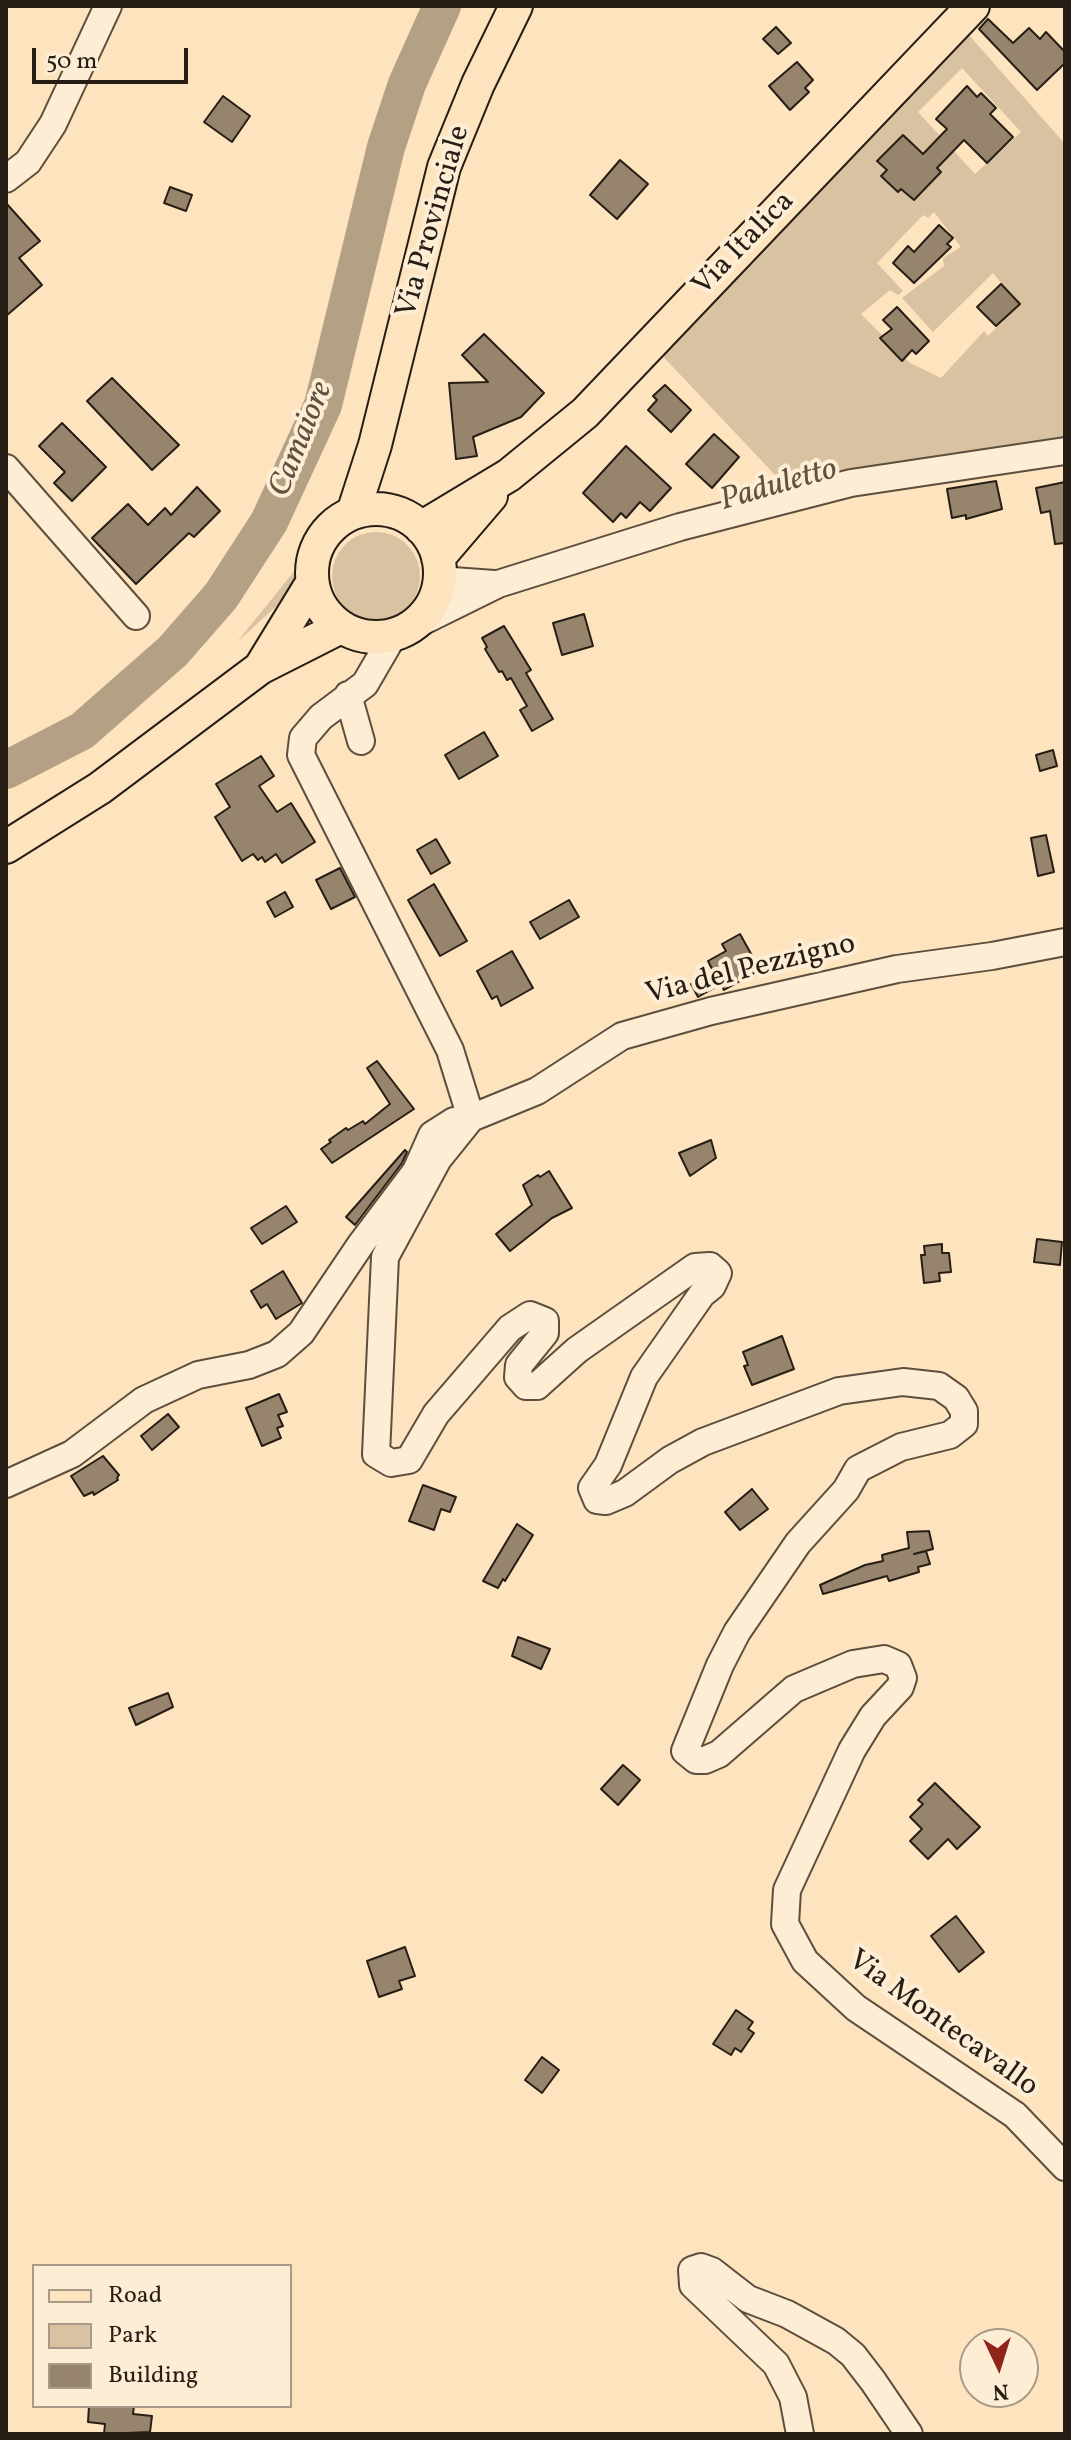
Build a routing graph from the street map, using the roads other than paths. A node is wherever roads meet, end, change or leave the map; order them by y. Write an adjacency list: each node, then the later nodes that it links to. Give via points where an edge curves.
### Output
1 (108, 6): 4 (street, via 53,124 28,162)
2 (516, 6): 5 (main road, Via Provinciale, via 444,167)
3 (973, 6): 8 (main road, Via Italica, via 585,413)
4 (6, 179)
5 (375, 445): 9 (main road, Via Provinciale); 10 (main road, Via Provinciale)
6 (1065, 451): 14 (street, via 851,483 680,527)
7 (6, 468): 15 (street)
8 (509, 475): 11 (main road, Via Italica); 12 (main road, Via Italica)
9 (384, 510): 10 (main road); 11 (main road)
10 (353, 513): 13 (main road, via 320,541 312,561)
11 (421, 528): 12 (main road, via 431,541)
12 (438, 569): 14 (street); 17 (main road, via 430,607)
13 (312, 583): 16 (main road, via 317,600); 18 (main road)
14 (498, 584): 17 (street)
15 (136, 616)
16 (341, 627): 17 (main road); 18 (main road)
17 (388, 639): 19 (street, via 365,684)
18 (260, 668): 21 (main road, via 100,788)
19 (348, 695): 20 (street); 23 (street, via 303,738 301,755 450,1050)
20 (361, 741)
21 (6, 847)
22 (1065, 942): 23 (street, Via del Pezzigno, via 897,969 622,1036 537,1091)
23 (471, 1118): 24 (street, Via del Pezzigno, via 454,1121 432,1135 416,1171 301,1333 277,1354 198,1375 144,1400 72,1454); 25 (street, Via Montecavallo, via 438,1159 385,1257 376,1454 391,1463 409,1460 436,1414 510,1328 530,1315 545,1321 545,1333 519,1365 518,1377 526,1386 537,1386 599,1334 695,1267 710,1266 718,1273 644,1377 608,1465 592,1488 597,1500 625,1493 703,1442 839,1391 903,1382 939,1386 964,1411 964,1424 950,1435 901,1447 858,1469 798,1543 737,1632 685,1751 696,1760 719,1754 794,1689 853,1664 884,1659 898,1665 900,1687 852,1750 787,1890 785,1924 805,1961 856,2008 1015,2115)
24 (6, 1484)
25 (1065, 2167)
26 (800, 2434): 27 (street, via 793,2397 776,2364 693,2285 692,2270 712,2271 748,2299 836,2341 853,2355)
27 (909, 2434)

